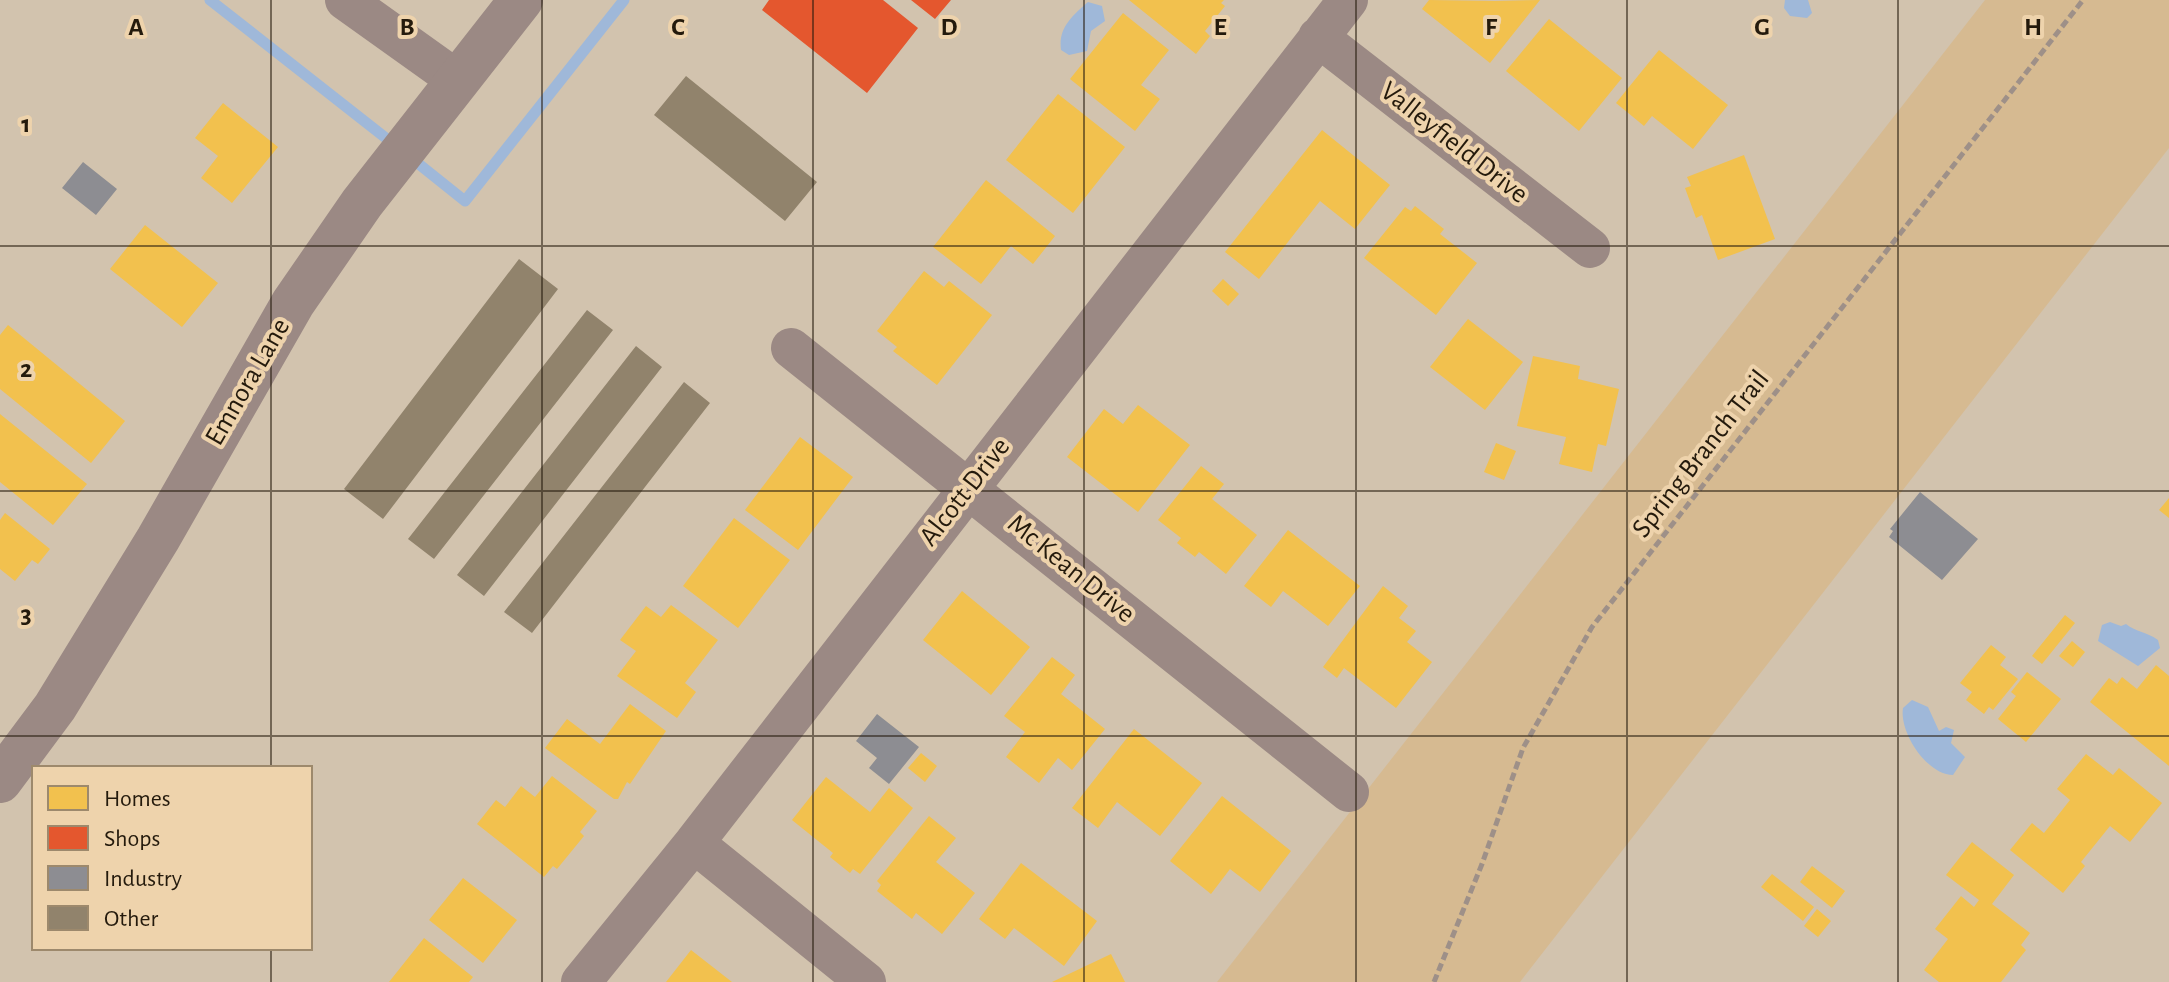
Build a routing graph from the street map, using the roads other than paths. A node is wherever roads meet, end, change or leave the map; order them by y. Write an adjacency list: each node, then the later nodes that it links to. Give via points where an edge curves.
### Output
1 (345, 0): 5 (street)
2 (521, 0): 5 (street, Emnora Lane)
3 (1348, 0): 4 (street, Alcott Drive)
4 (1318, 37): 6 (street, Valleyfield Drive); 8 (street, Alcott Drive)
5 (457, 80): 9 (street, Emnora Lane, via 293,303 158,539 55,707)
6 (1590, 248)
7 (791, 348): 8 (street, Mc Kean Drive)
8 (969, 487): 10 (street, Mc Kean Drive); 11 (street, Alcott Drive)
9 (0, 781)
10 (1349, 792)
11 (694, 843): 12 (street, Alcott Drive); 13 (street)
12 (581, 982)
13 (866, 982)

